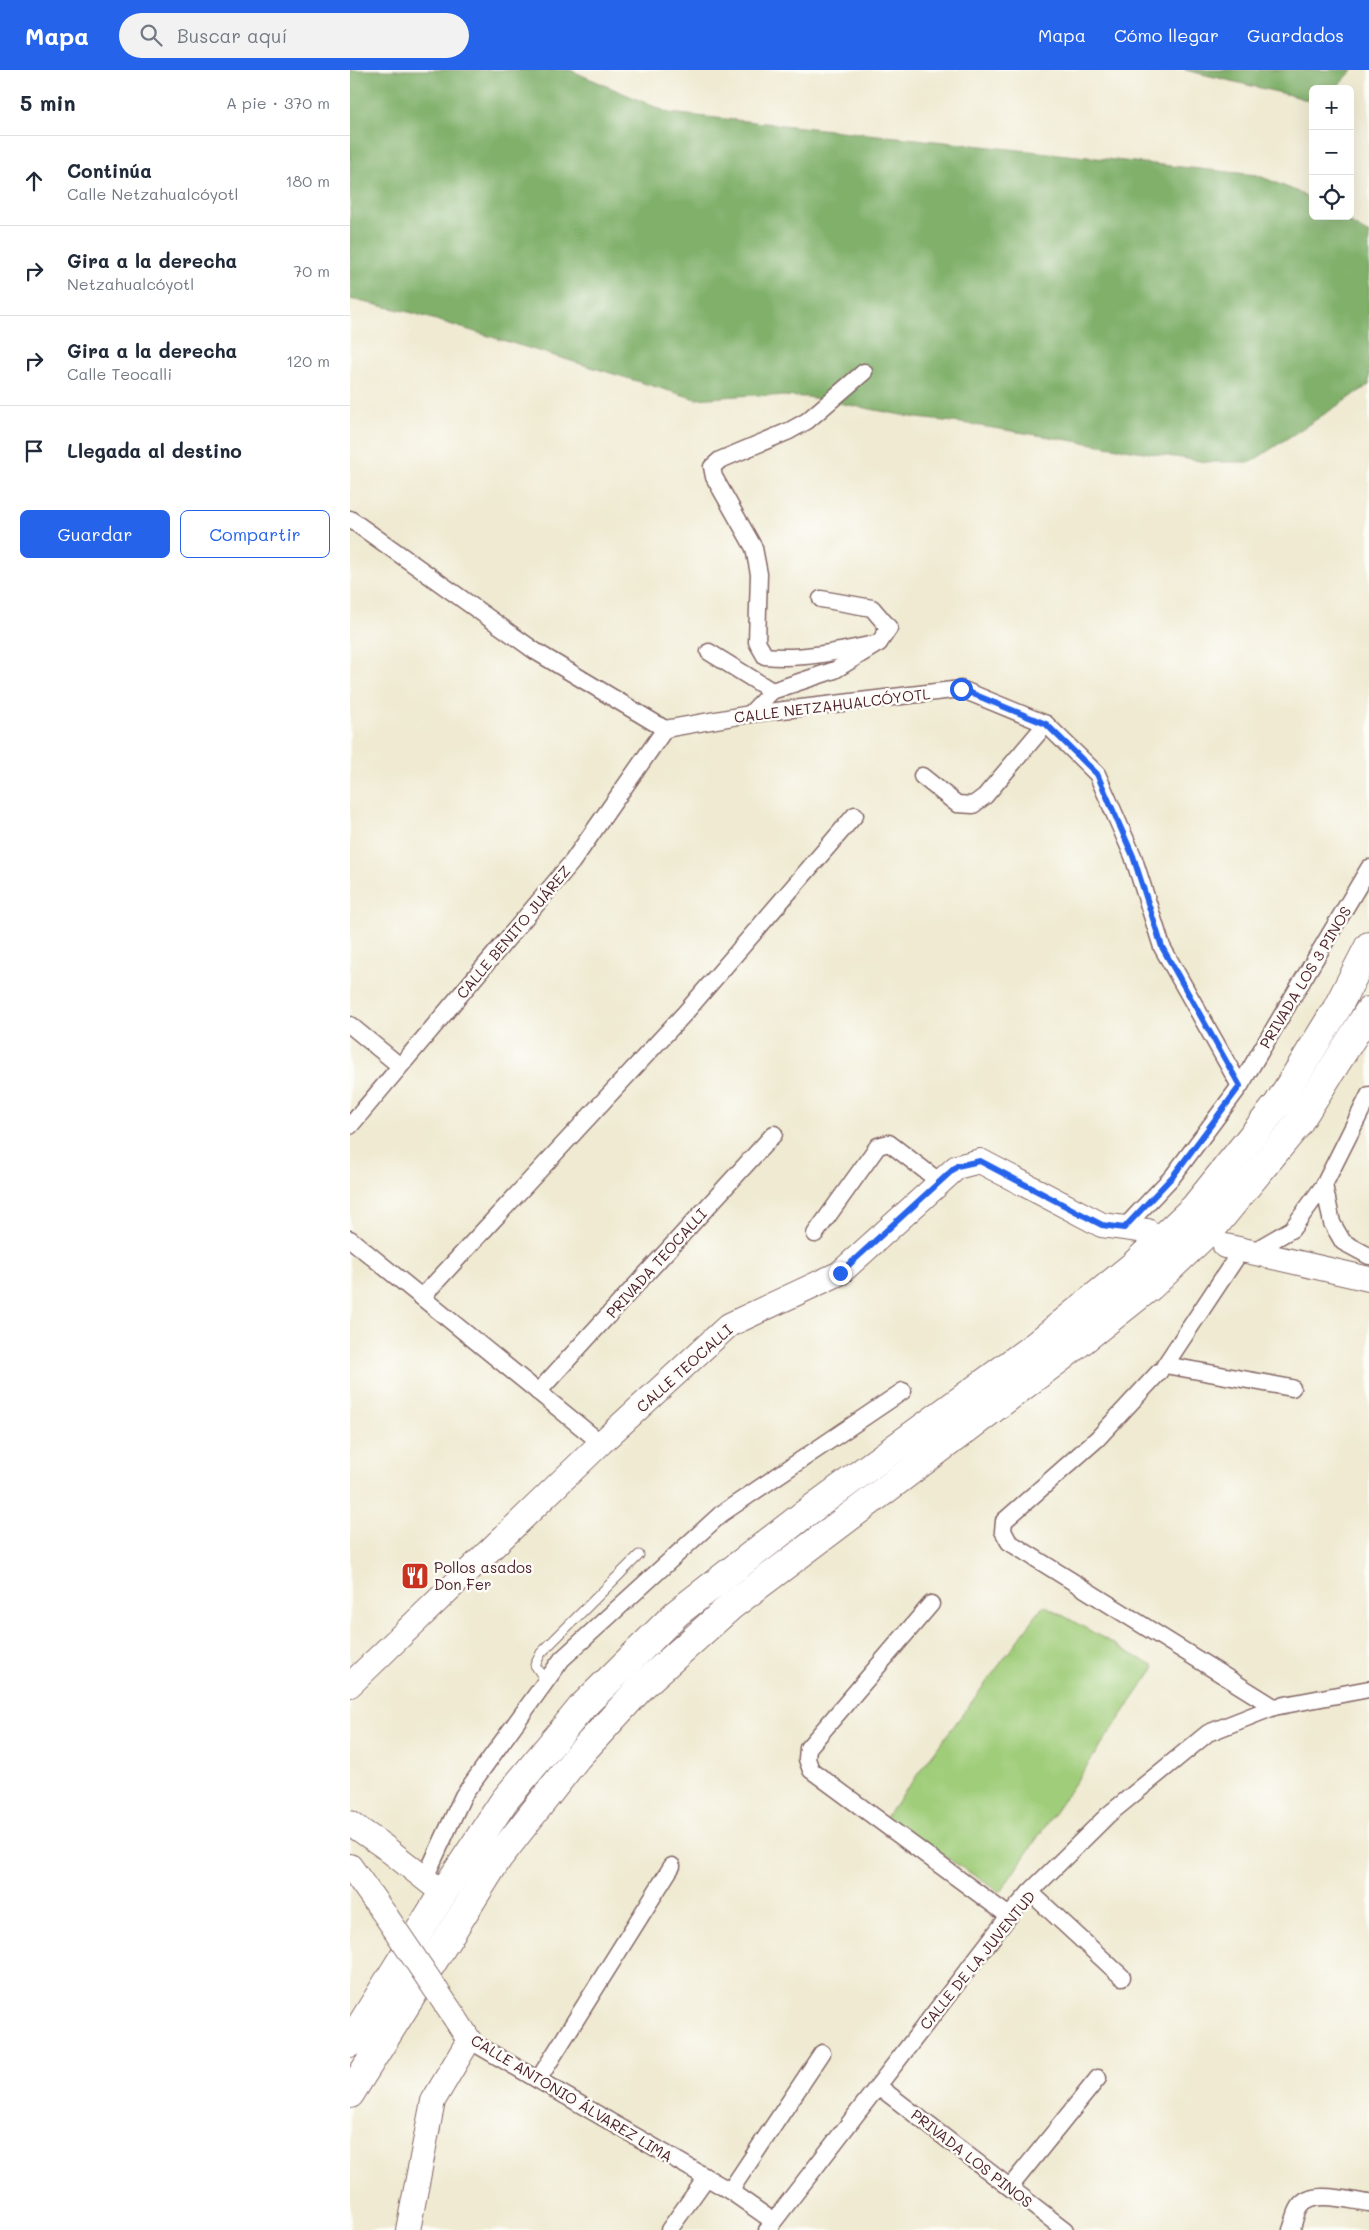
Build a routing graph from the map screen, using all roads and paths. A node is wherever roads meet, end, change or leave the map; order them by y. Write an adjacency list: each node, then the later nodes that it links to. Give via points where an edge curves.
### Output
1 (864, 372): 4 (street, via 806,421 720,460 712,467 714,477 754,548 759,574 757,642 765,656 802,656)
2 (350, 519): 9 (street, via 535,651)
3 (821, 599): 4 (street, via 872,608 889,628)
4 (879, 643): 6 (street, via 835,670)
5 (709, 652): 6 (street)
6 (772, 692): 7 (street)
7 (750, 714): 8 (street, CALLE NETZAHUALCÓYOTL, via 961,689); 9 (street, CALLE NETZAHUALCÓYOTL)
8 (1046, 724): 10 (street, via 985,796 973,805 957,804); 17 (street, CALLE NETZAHUALCÓYOTL, via 1097,774 1133,856 1162,947)
9 (665, 728): 16 (street, CALLE BENITO JUÁREZ, via 572,862)
10 (922, 776)
11 (855, 815): 30 (street, via 685,1013)
12 (1369, 868): 17 (street, PRIVADA LOS 3 PINOS)
13 (1369, 946): 45 (highway, via 1336,1010 1278,1104 1194,1208 1136,1264 1036,1345 802,1516 677,1613 582,1707)
14 (1369, 1011): 55 (highway, via 1297,1125 1215,1224 1152,1286 731,1606 643,1685 578,1756 498,1858)
15 (350, 1025): 16 (street)
16 (400, 1066): 19 (street, CALLE BENITO JUÁREZ)
17 (1240, 1086): 23 (street, PRIVADA LOS 3 PINOS, via 1173,1176)
18 (1369, 1095): 22 (street)
19 (350, 1126)
20 (774, 1134): 34 (street, PRIVADA TEOCALLI)
21 (940, 1182): 23 (street, CALLE TEOCALLI, via 957,1166 980,1161 1102,1225); 25 (street, via 889,1143 878,1146); 35 (street, CALLE TEOCALLI, via 840,1273 729,1324)
22 (1324, 1185): 27 (street, via 1292,1229); 28 (street, via 1332,1223 1343,1242)
23 (1124, 1228): 24 (street, CALLE TEOCALLI)
24 (1147, 1231)
25 (815, 1234)
26 (350, 1239): 30 (street)
27 (1240, 1249): 29 (street); 32 (street, via 1165,1365)
28 (1369, 1256)
29 (1369, 1279)
30 (422, 1298): 34 (street)
31 (1160, 1371): 41 (street, via 1097,1439 1004,1520 1003,1531 1009,1542)
32 (1292, 1388)
33 (903, 1391): 38 (street, via 721,1514 562,1659)
34 (538, 1392): 35 (street)
35 (601, 1443): 39 (street, CALLE TEOCALLI)
36 (639, 1555): 38 (lane, via 541,1653 535,1665)
37 (931, 1604): 47 (street, via 808,1748 807,1759 811,1770)
38 (546, 1681): 45 (street, via 463,1796)
39 (350, 1685)
40 (1369, 1689): 41 (street, CALLE DE LA JUVENTUD)
41 (1274, 1707): 46 (street, CALLE DE LA JUVENTUD, via 1208,1733 1108,1814)
42 (350, 1823): 45 (street)
43 (350, 1866): 49 (street, CALLE ANTONIO ÁLVAREZ LIMA, bridge)
44 (672, 1866): 53 (street)
45 (434, 1886): 50 (highway)
46 (1030, 1892): 47 (street, CALLE DE LA JUVENTUD); 48 (street)
47 (1008, 1916): 54 (street, CALLE DE LA JUVENTUD)
48 (1122, 1977)
49 (470, 2040): 53 (street, CALLE ANTONIO ÁLVAREZ LIMA); 61 (street, via 433,2101)
50 (350, 2043)
51 (822, 2053): 58 (street)
52 (1098, 2078): 57 (street)
53 (538, 2080): 56 (street, CALLE ANTONIO ÁLVAREZ LIMA)
54 (878, 2086): 57 (street, PRIVADA LOS PINOS); 60 (street, CALLE DE LA JUVENTUD)
55 (350, 2094)
56 (706, 2178): 58 (street, CALLE ANTONIO ÁLVAREZ LIMA); 62 (street)
57 (1010, 2188): 63 (street, PRIVADA LOS PINOS)
58 (730, 2191): 60 (street, CALLE ANTONIO ÁLVAREZ LIMA)
59 (1369, 2203): 64 (street, via 1318,2196 1306,2200 1299,2207)
60 (770, 2226)
61 (408, 2230)
62 (669, 2230)
63 (1065, 2230)
64 (1291, 2230)

